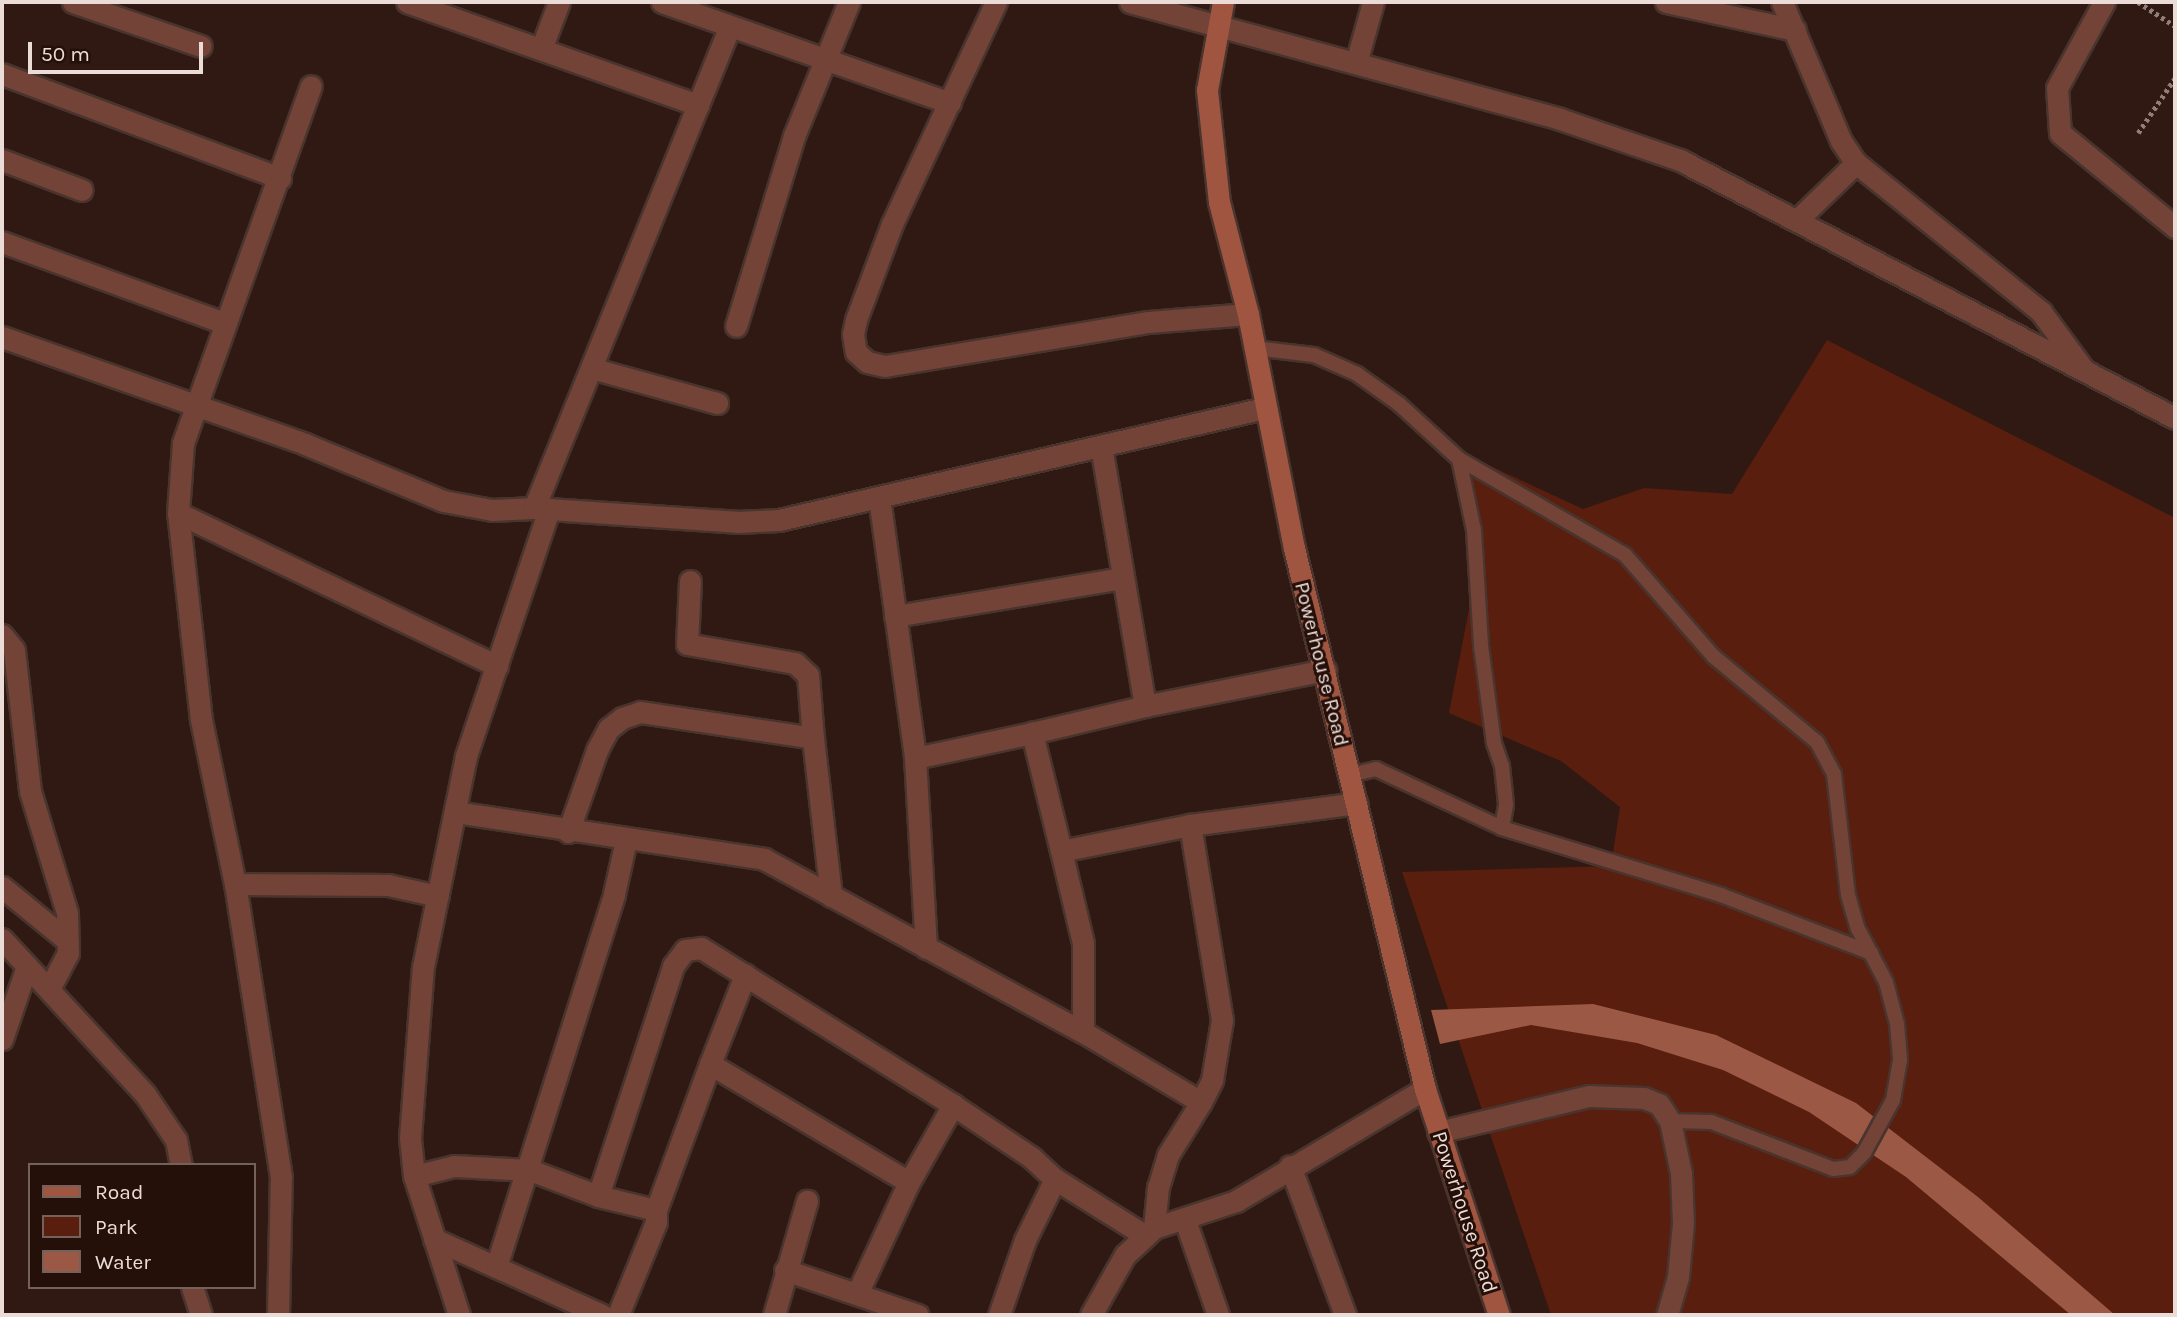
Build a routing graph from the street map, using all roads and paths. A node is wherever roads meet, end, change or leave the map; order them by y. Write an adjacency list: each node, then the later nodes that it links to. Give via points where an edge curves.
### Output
1 (73, 2): 18 (street)
2 (407, 2): 19 (street)
3 (559, 2): 19 (street)
4 (662, 2): 15 (street)
5 (849, 2): 20 (street)
6 (996, 2): 25 (street)
7 (1130, 2): 14 (street)
8 (1223, 2): 14 (main road, Powerhouse Road)
9 (1373, 2): 21 (street)
10 (1666, 2): 17 (street)
11 (1782, 2): 17 (street)
12 (2104, 2): 33 (street, via 2057,88 2060,133)
13 (2138, 2): 16 (path)
14 (1217, 23): 21 (street); 35 (main road, Powerhouse Road, via 1207,90 1209,140 1219,202)
15 (730, 26): 20 (street); 26 (street)
16 (2175, 26)
17 (1795, 30): 29 (street, via 1841,141)
18 (201, 46)
19 (541, 49): 26 (street)
20 (824, 59): 25 (street); 37 (street, via 794,136)
21 (1356, 63): 32 (street, via 1560,119 1680,160)
22 (2, 74): 30 (street)
23 (2175, 78): 27 (path)
24 (311, 86): 30 (street)
25 (950, 103): 35 (street, via 892,224 856,320 856,352 867,362 886,366 1148,322)
26 (698, 105): 40 (street)
27 (2138, 133)
28 (2, 160): 31 (street)
29 (1856, 163): 32 (street); 41 (street, via 2041,312)
30 (280, 178): 36 (street)
31 (82, 190)
32 (1797, 220): 41 (street)
33 (2175, 227)
34 (2, 242): 36 (street)
35 (1248, 314): 39 (main road, Powerhouse Road)
36 (225, 323): 43 (street)
37 (736, 326)
38 (2, 337): 43 (street)
39 (1254, 348): 44 (main road, Powerhouse Road); 47 (lane, via 1314,355 1357,374 1399,404)
40 (591, 368): 42 (street); 49 (street)
41 (2083, 369): 45 (street)
42 (717, 403)
43 (196, 406): 49 (street, via 305,444 443,501 492,510); 50 (street, via 183,443)
44 (1266, 408): 46 (street); 56 (main road, Powerhouse Road)
45 (2175, 418)
46 (1101, 447): 48 (street); 51 (street)
47 (1459, 459): 65 (lane, via 1474,530 1481,646 1494,743 1502,766 1506,805); 75 (lane, via 1625,555 1721,664 1817,742 1834,774 1848,895)
48 (879, 497): 49 (street, via 779,520 737,522); 53 (street)
49 (541, 508): 55 (street)
50 (178, 513): 55 (street); 69 (street, via 201,720)
51 (1123, 578): 53 (street); 57 (street)
52 (690, 581): 59 (street, via 687,644 795,663 808,675)
53 (895, 616): 60 (street)
54 (2, 635): 76 (street, via 14,650 30,791 66,913)
55 (497, 666): 63 (street, via 466,756)
56 (1325, 670): 57 (street); 61 (main road, Powerhouse Road)
57 (1145, 706): 58 (street)
58 (1032, 733): 60 (street); 68 (street)
59 (813, 738): 66 (street, via 640,712 622,718 608,729 597,750); 72 (street)
60 (915, 758): 74 (street)
61 (1349, 775): 62 (main road, Powerhouse Road); 65 (lane, via 1376,769)
62 (1357, 803): 64 (street); 82 (main road, Powerhouse Road)
63 (455, 812): 66 (street); 71 (street)
64 (1191, 825): 68 (street); 83 (street, via 1222,1020 1213,1080)
65 (1502, 828): 75 (lane, via 1721,895)
66 (568, 832): 67 (street)
67 (626, 840): 72 (street, via 764,859); 89 (street, via 614,894)
68 (1061, 851): 79 (street, via 1083,943)
69 (235, 884): 71 (street, via 387,885); 104 (street, via 281,1177)
70 (2, 887): 76 (street)
71 (438, 896): 90 (street, via 424,967 410,1138)
72 (831, 896): 74 (street)
73 (2, 939): 77 (street)
74 (926, 948): 79 (street)
75 (1871, 953): 85 (lane, via 1886,982 1900,1060 1893,1100 1864,1153 1850,1167 1833,1170 1711,1122)
76 (61, 964): 77 (street); 87 (street, via 177,1140)
77 (27, 966): 80 (street)
78 (745, 975): 81 (street); 84 (street); 93 (street, via 701,948 685,950 673,966)
79 (1083, 1032): 83 (street)
80 (2, 1039)
81 (710, 1064): 92 (street); 95 (street)
82 (1424, 1082): 86 (main road, Powerhouse Road); 88 (street)
83 (1201, 1101): 97 (street, via 1168,1155)
84 (953, 1105): 91 (street); 92 (street)
85 (1670, 1121): 86 (street, via 1659,1104 1644,1098 1588,1096); 115 (street, via 1681,1173 1683,1223 1678,1277)
86 (1438, 1132): 114 (main road, Powerhouse Road)
87 (181, 1163)
88 (1290, 1167): 96 (street, via 1236,1201); 113 (street)
89 (530, 1170): 90 (street, via 454,1166); 93 (street); 99 (street)
90 (414, 1176): 98 (street)
91 (1055, 1179): 97 (street); 110 (street, via 1025,1240)
92 (909, 1182): 102 (street)
93 (598, 1196): 95 (street)
94 (807, 1201): 100 (street)
95 (656, 1210): 107 (street, via 656,1222)
96 (1185, 1220): 97 (street); 112 (street)
97 (1150, 1232): 111 (street, via 1125,1255)
98 (434, 1239): 99 (street); 105 (street)
99 (496, 1267): 106 (street)
100 (785, 1270): 102 (street); 108 (street)
101 (193, 1289): 103 (street)
102 (857, 1294): 109 (street)
103 (201, 1315)
104 (278, 1315)
105 (459, 1315)
106 (602, 1315)
107 (618, 1315)
108 (775, 1315)
109 (918, 1315)
110 (999, 1315)
111 (1091, 1315)
112 (1218, 1315)
113 (1345, 1315)
114 (1499, 1315)
115 (1667, 1315)

